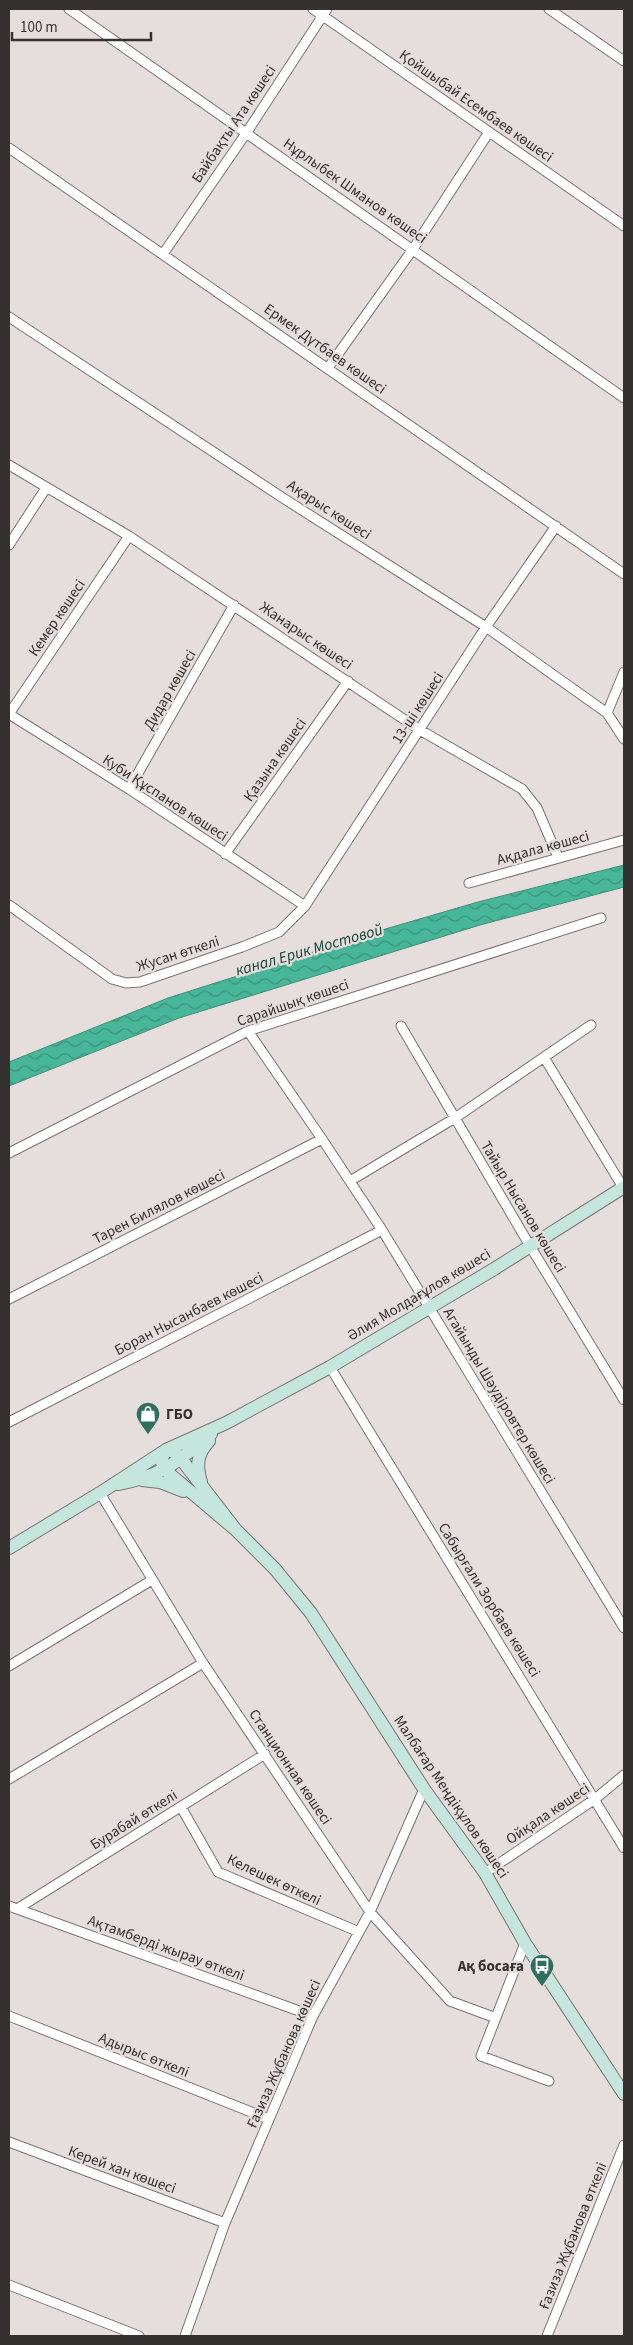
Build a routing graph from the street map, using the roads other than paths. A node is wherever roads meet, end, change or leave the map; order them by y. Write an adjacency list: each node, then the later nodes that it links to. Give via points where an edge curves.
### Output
1 (69, 9): 6 (street, Нұрлыбек Шманов көшесі)
2 (313, 9): 4 (street, Қойшыбай Есембаев көшесі)
3 (549, 9): 5 (street)
4 (325, 12): 6 (street, Байбақты Ата көшесі); 7 (street, Қойшыбай Есембаев көшесі)
5 (624, 61)
6 (247, 132): 10 (street, Нұрлыбек Шманов көшесі); 11 (street, Байбақты Ата көшесі)
7 (490, 132): 9 (street, Қойшыбай Есембаев көшесі); 10 (street)
8 (9, 148): 11 (street, Ермек Дүтбаев көшесi)
9 (624, 226)
10 (412, 248): 13 (street); 14 (street, Нұрлыбек Шманов көшесі)
11 (163, 254): 13 (street, Ермек Дүтбаев көшесi)
12 (9, 317): 22 (street, Ақарыс көшесi)
13 (328, 368): 17 (street, Ермек Дүтбаев көшесi)
14 (624, 398)
15 (9, 465): 16 (street, Жанарыс көшесі)
16 (46, 488): 18 (street, Жанарыс көшесі); 19 (street)
17 (556, 526): 20 (street, Ермек Дүтбаев көшесi); 22 (street, 13-ші көшесi)
18 (129, 536): 21 (street, Жанарыс көшесі); 26 (street, Кемер көшесі)
19 (9, 545)
20 (624, 574)
21 (234, 605): 24 (street, Жанарыс көшесі); 29 (street, Дидар көшесі)
22 (486, 627): 25 (street, Ақарыс көшесi); 27 (street, 13-ші көшесi)
23 (624, 672): 25 (street)
24 (348, 681): 27 (street, Жанарыс көшесі); 31 (street, Қазына көшесі)
25 (606, 713): 28 (street, Ақарыс көшесi)
26 (9, 714): 29 (street, Куби Құспанов көшесi)
27 (420, 730): 32 (street, Жанарыс көшесі, via 522,789 537,808); 34 (street, 13-ші көшесi)
28 (624, 740)
29 (129, 789): 31 (street, Куби Құспанов көшесi)
30 (624, 840): 32 (street, Ақдала көшесі)
31 (225, 854): 34 (street, Куби Құспанов көшесi)
32 (558, 857): 33 (street, Ақдала көшесі)
33 (468, 883)
34 (306, 906): 35 (street, Жусан өткелі, via 279,932 140,982 126,983 112,979)
35 (10, 908)
36 (601, 918): 39 (street, Сарайшық көшесі)
37 (592, 1025): 40 (street)
38 (401, 1026): 41 (street, Тайыр Нысанов көшесi)
39 (248, 1031): 42 (street, Агайынды Шәудіровтер көшесi); 43 (street, Сарайшық көшесі)
40 (545, 1059): 41 (street); 45 (street)
41 (455, 1118): 44 (street); 47 (street, Тайыр Нысанов көшесi)
42 (322, 1139): 44 (street, Агайынды Шәудіровтер көшесi); 48 (street, Тарен Билялов көшесі)
43 (9, 1152)
44 (350, 1181): 46 (street, Агайынды Шәудіровтер көшесi)
45 (624, 1188): 47 (main road, Әлия Молдағұлов көшесі)
46 (382, 1230): 49 (street, Агайынды Шәудіровтер көшесi); 52 (street, Боран Нысанбаев көшесі)
47 (530, 1246): 49 (main road, Әлия Молдағұлов көшесі); 51 (street, Тайыр Нысанов көшесi)
48 (9, 1299)
49 (429, 1309): 50 (main road, Әлия Молдағұлов көшесі); 65 (street, Агайынды Шәудіровтер көшесi)
50 (330, 1367): 53 (main road, Әлия Молдағұлов көшесі); 72 (street, Сабырғали Зорбаев көшесі)
51 (624, 1400)
52 (9, 1422)
53 (226, 1423): 54 (main road, Әлия Молдағұлов көшесі); 55 (main road, Әлия Молдағұлов көшесі); 59 (main road, via 202,1448 197,1461)
54 (166, 1450): 55 (main road, Малбағар Меңдіқұлов көшесі); 56 (main road, via 161,1460); 58 (main road, Әлия Молдағұлов көшесі)
55 (181, 1458): 56 (main road, Әлия Молдағұлов көшесі); 59 (main road, Малбағар Меңдіқұлов көшесі)
56 (165, 1470): 57 (main road, Әлия Молдағұлов көшесі); 61 (main road, Малбағар Меңдіқұлов көшесі)
57 (142, 1480): 58 (main road, Әлия Молдағұлов көшесі); 61 (main road, via 160,1482)
58 (114, 1485): 60 (main road, Әлия Молдағұлов көшесі)
59 (203, 1487): 62 (main road, Малбағар Меңдіқұлов көшесі)
60 (100, 1494): 63 (main road, Әлия Молдағұлов көшесі); 64 (street, Станционная көшесі)
61 (192, 1495): 62 (main road, Малбағар Меңдіқұлов көшесі)
62 (236, 1530): 71 (main road, Малбағар Меңдіқұлов көшесі, via 275,1569 311,1613)
63 (9, 1548)
64 (152, 1580): 66 (street, Станционная көшесі); 67 (street)
65 (624, 1628)
66 (203, 1663): 68 (street, Станционная көшесі); 70 (street)
67 (9, 1666)
68 (265, 1754): 73 (street, Бурабай өткелі); 77 (street, Станционная көшесі)
69 (624, 1775): 72 (street, Ойқала көшесі)
70 (9, 1779)
71 (424, 1789): 75 (main road, Малбағар Меңдіқұлов көшесі); 77 (street, Ғазиза Жұбанова көшесі)
72 (595, 1799): 74 (street, Сабырғали Зорбаев көшесі); 75 (street, Ойқала көшесі)
73 (181, 1807): 76 (street, Бурабай өткелі); 78 (street, Келешек өткелі, via 218,1872)
74 (624, 1848)
75 (485, 1873): 79 (main road, Малбағар Меңдіқұлов көшесі)
76 (13, 1907): 81 (street, Ақтамберді жырау өткелі)
77 (370, 1912): 78 (street, Ғазиза Жұбанова көшесі); 82 (street, Станционная көшесі, via 450,2000)
78 (359, 1932): 81 (street, Ғазиза Жұбанова көшесі)
79 (525, 1942): 82 (street); 84 (main road, Малбағар Меңдіқұлов көшесі)
80 (9, 2016): 85 (street, Адырыс өткелі)
81 (313, 2016): 85 (street, Ғазиза Жұбанова көшесі)
82 (496, 2018): 83 (street, via 481,2056)
83 (549, 2081)
84 (624, 2094)
85 (269, 2119): 88 (street, Ғазиза Жұбанова көшесі)
86 (9, 2142): 88 (street, Керей хан көшесі)
87 (624, 2145): 92 (street, Ғазиза Жұбанова өткелі)
88 (225, 2223): 91 (street, Ғазиза Жұбанова көшесі)
89 (9, 2285): 90 (street)
90 (139, 2336)
91 (185, 2336)
92 (547, 2336)

